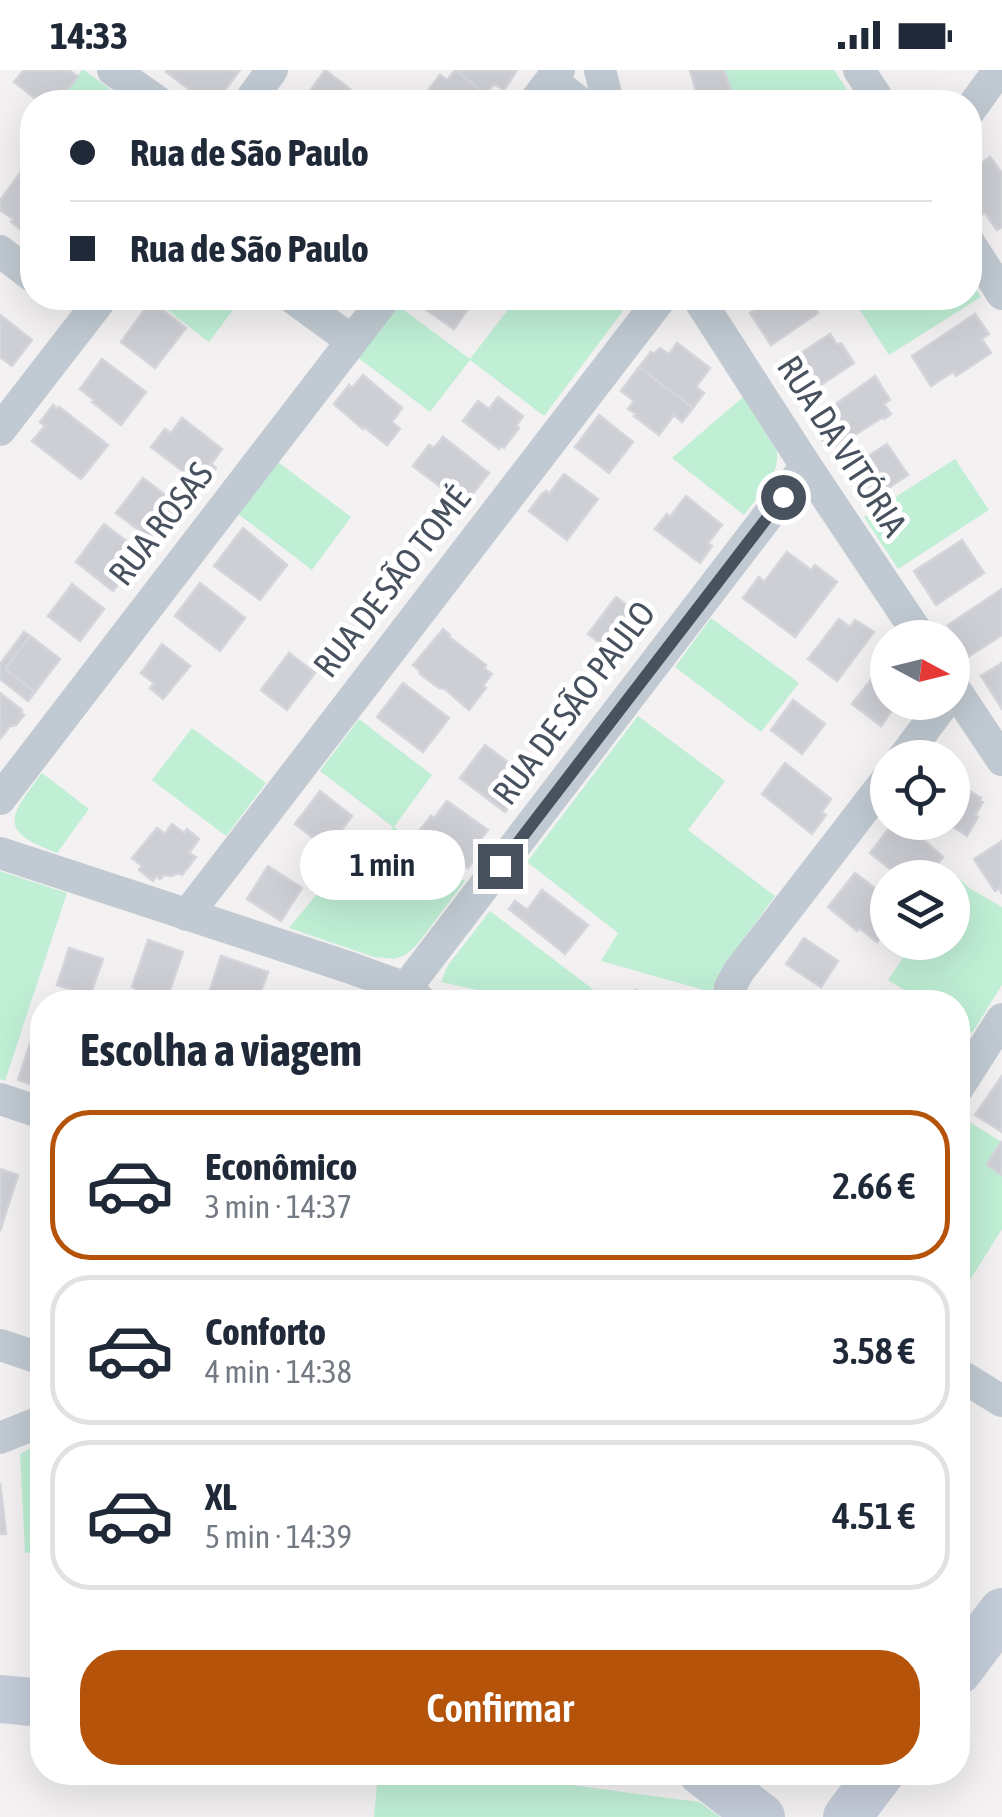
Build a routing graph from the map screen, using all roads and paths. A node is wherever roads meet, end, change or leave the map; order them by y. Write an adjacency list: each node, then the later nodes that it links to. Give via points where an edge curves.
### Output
1 (113, 70): 3 (street)
2 (999, 70): 4 (street)
3 (141, 90)
4 (982, 93)
5 (0, 251): 7 (street)
6 (982, 263): 8 (street)
7 (20, 267)
8 (1002, 294)
9 (79, 310): 15 (street)
10 (309, 310): 14 (street)
11 (376, 310): 14 (street, RUA ROSAS)
12 (652, 310): 23 (street, RUA DE SÃO TOMÉ)
13 (706, 310): 16 (street, RUA DA VITÓRIA)
14 (352, 341): 20 (street, RUA ROSAS)
15 (0, 430)
16 (806, 466): 17 (street, RUA DA VITÓRIA); 25 (street, RUA DE SÃO PAULO)
17 (909, 620)
18 (970, 717): 19 (street)
19 (1002, 760)
20 (0, 799)
21 (870, 801): 26 (street)
22 (0, 853): 23 (street)
23 (187, 915): 24 (street)
24 (400, 990)
25 (418, 990)
26 (729, 990)
27 (1002, 1019): 28 (street)
28 (970, 1069)
29 (0, 1100): 30 (street)
30 (30, 1109)
31 (0, 1345): 32 (street)
32 (30, 1355)
33 (970, 1381): 34 (street)
34 (1002, 1401)
35 (30, 1426): 36 (street)
36 (0, 1438)
37 (1002, 1612): 38 (street)
38 (970, 1655)
39 (0, 1699): 40 (street)
40 (30, 1702)
41 (719, 1785): 43 (street)
42 (871, 1785): 44 (street)
43 (761, 1817)
44 (847, 1817)

